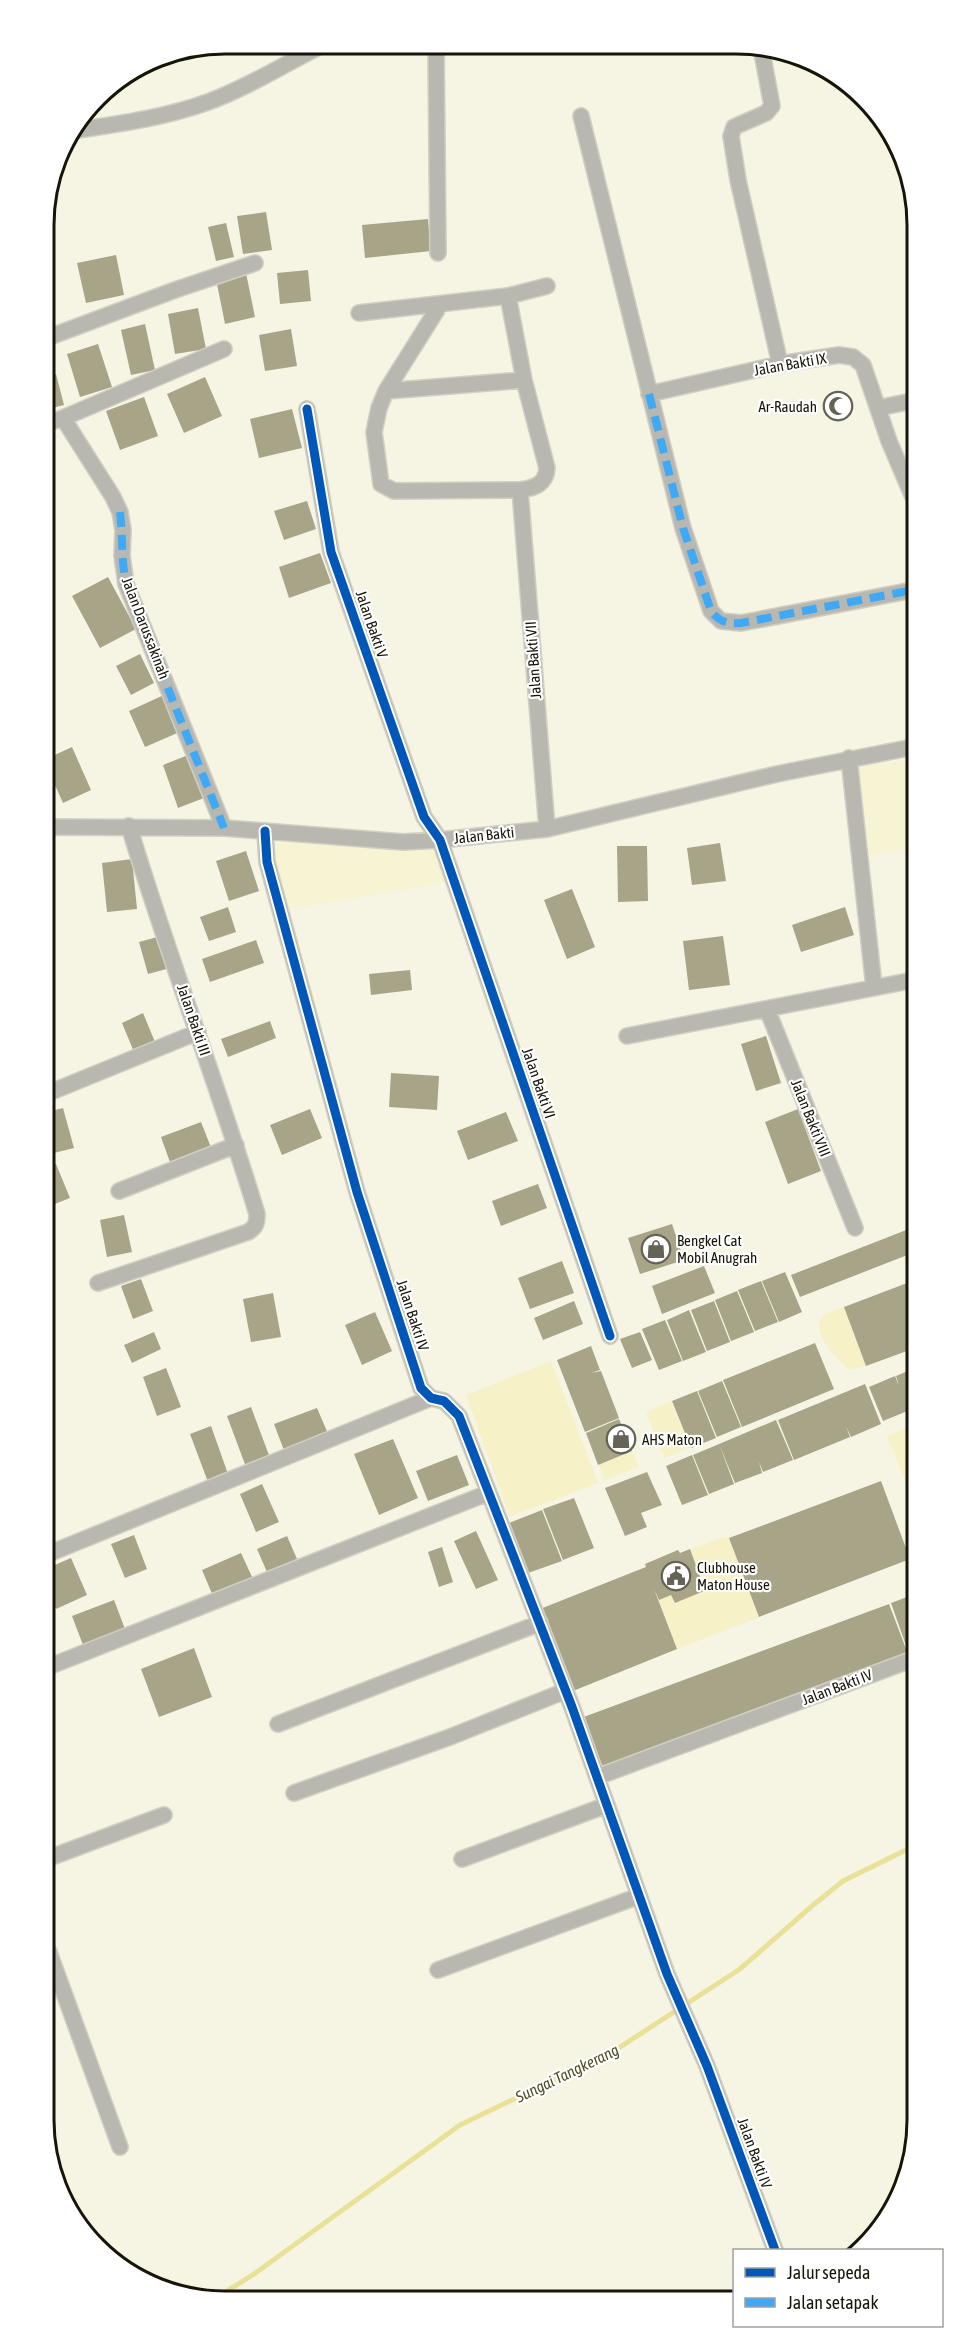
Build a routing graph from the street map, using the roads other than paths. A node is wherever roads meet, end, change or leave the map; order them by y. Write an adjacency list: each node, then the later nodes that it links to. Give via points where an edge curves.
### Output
1 (306, 54): 5 (street, via 209,102 144,120)
2 (436, 54): 6 (street)
3 (763, 56): 14 (street, via 772,106 769,112 736,125 731,136)
4 (581, 116): 17 (street)
5 (84, 129)
6 (438, 253)
7 (255, 263): 12 (street)
8 (547, 286): 9 (street)
9 (508, 296): 10 (street); 15 (street)
10 (440, 305): 11 (street); 16 (street)
11 (359, 313)
12 (54, 335)
13 (225, 349): 21 (street)
14 (780, 364): 17 (street, Jalan Bakti IX); 19 (street, Jalan Bakti IX, via 839,355 854,357 863,365)
15 (524, 380): 16 (street); 24 (street, via 547,468 539,485)
16 (386, 391): 24 (street, via 374,432 379,477 384,487 394,491)
17 (649, 394): 25 (street, via 683,528 711,611 717,618 725,623 741,622)
18 (907, 402): 19 (street)
19 (878, 408): 23 (street, Jalan Bakti IX)
20 (307, 409): 33 (street, Jalan Bakti V, via 331,552 424,817)
21 (63, 418): 22 (street); 30 (street, Jalan Darussakinah, via 120,512 126,584)
22 (54, 421)
23 (907, 483)
24 (520, 490): 31 (street, Jalan Bakti VII)
25 (907, 591)
26 (907, 748): 27 (street, Jalan Bakti)
27 (849, 758): 31 (street, Jalan Bakti); 35 (street)
28 (54, 826): 29 (street, Jalan Bakti)
29 (129, 826): 30 (street, Jalan Bakti); 37 (street, Jalan Bakti III)
30 (224, 828): 32 (street, Jalan Bakti)
31 (547, 829): 33 (street, Jalan Bakti)
32 (265, 831): 33 (street, Jalan Bakti, via 403,842); 45 (street, Jalan Bakti IV, via 267,862 357,1192 421,1388)
33 (440, 840): 44 (street, Jalan Bakti VI)
34 (907, 981): 35 (street)
35 (874, 987): 36 (street)
36 (766, 1009): 38 (street); 42 (street, Jalan Bakti VIII)
37 (198, 1032): 39 (street); 40 (street, Jalan Bakti III)
38 (627, 1036)
39 (54, 1091)
40 (236, 1145): 41 (street); 43 (street, Jalan Bakti III, via 258,1214 256,1226)
41 (119, 1191)
42 (855, 1228)
43 (98, 1283)
44 (610, 1336)
45 (431, 1398): 46 (street, Jalan Bakti IV, via 444,1401 459,1416); 47 (street)
46 (488, 1493): 48 (street, Jalan Bakti IV); 50 (street)
47 (54, 1552)
48 (540, 1623): 51 (street, Jalan Bakti IV); 52 (street)
49 (907, 1661): 53 (street, Jalan Bakti IV)
50 (54, 1665)
51 (565, 1690): 53 (street, Jalan Bakti IV); 54 (street, via 450,1737)
52 (278, 1724)
53 (597, 1777): 55 (street, Jalan Bakti IV)
54 (294, 1793)
55 (607, 1805): 58 (street); 59 (street, Jalan Bakti IV)
56 (164, 1815): 57 (street)
57 (54, 1856)
58 (462, 1859)
59 (639, 1896): 61 (street); 63 (street, Jalan Bakti IV)
60 (54, 1966): 62 (street)
61 (438, 1970)
62 (120, 2147)
63 (775, 2249)

